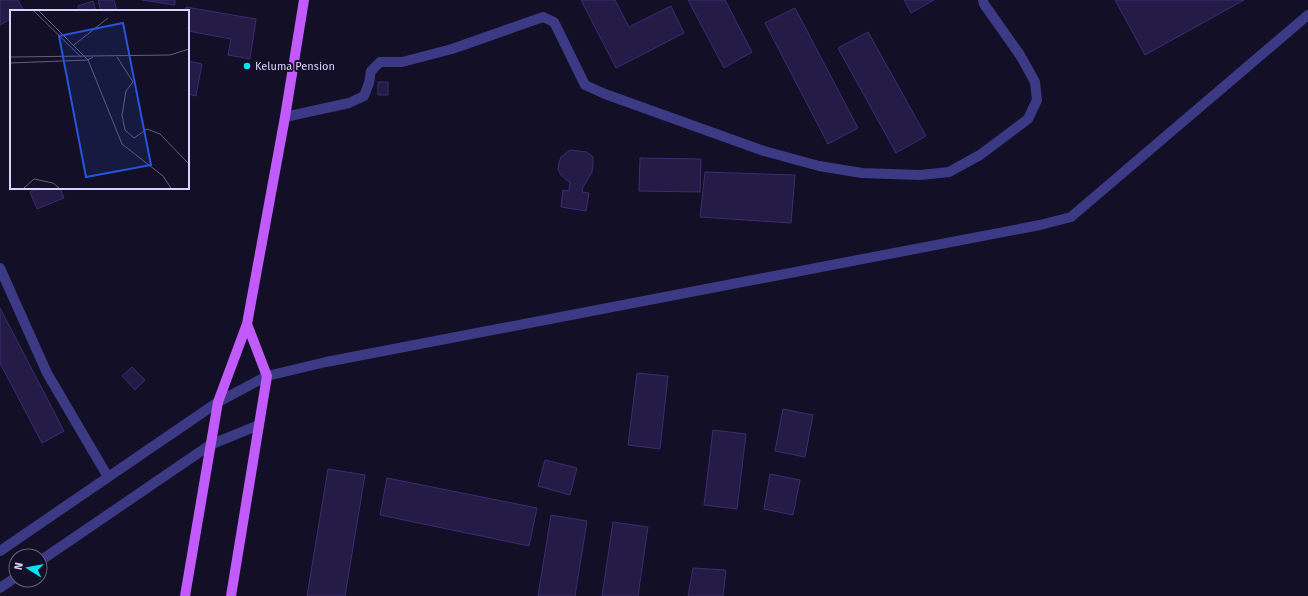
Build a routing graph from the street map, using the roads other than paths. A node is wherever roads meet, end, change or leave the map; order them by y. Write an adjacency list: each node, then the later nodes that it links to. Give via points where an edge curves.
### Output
1 (304, 0): 4 (main road)
2 (983, 0): 4 (street, via 1032,76 1037,100 1028,119 980,155 949,172 920,175 862,173 819,166 764,151 606,94 585,85 554,22 543,17 445,51 402,62 380,62 371,72 364,96 349,103)
3 (1308, 15): 7 (street, via 1071,217 326,362)
4 (285, 117): 6 (main road)
5 (0, 268): 11 (street, via 47,373)
6 (247, 324): 7 (main road); 8 (main road)
7 (267, 376): 8 (street); 9 (main road)
8 (218, 402): 10 (main road); 11 (street)
9 (259, 425): 10 (street); 15 (main road)
10 (210, 445): 13 (street); 14 (main road)
11 (108, 477): 12 (street)
12 (0, 551)
13 (48, 556)
14 (185, 596)
15 (231, 596)

